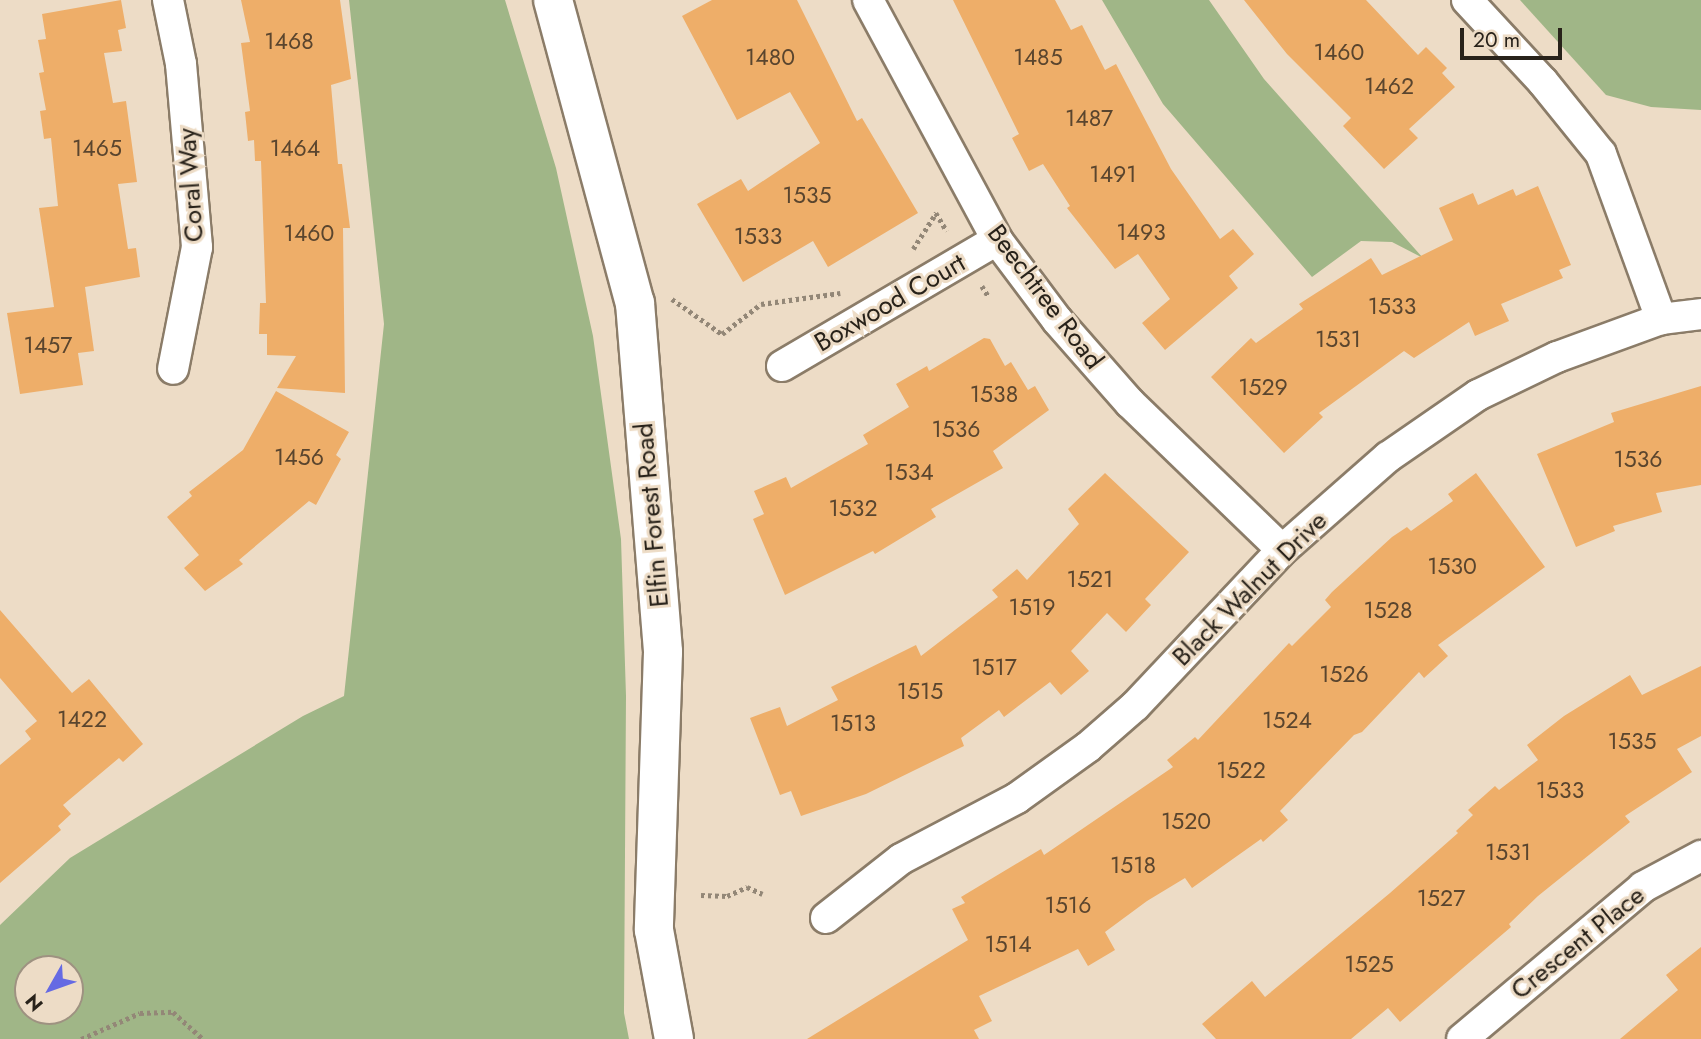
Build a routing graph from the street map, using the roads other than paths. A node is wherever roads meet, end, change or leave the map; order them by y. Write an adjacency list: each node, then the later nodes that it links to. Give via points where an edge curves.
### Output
1 (168, 0): 9 (street, Coral Way, via 181,64 197,247)
2 (553, 0): 13 (street, Elfin Forest Road, via 635,303 663,652 654,930)
3 (868, 0): 5 (street, Beechtree Road)
4 (1467, 0): 7 (street, via 1543,82 1601,154)
5 (997, 240): 8 (street, Boxwood Court); 10 (street, Beechtree Road, via 1057,320 1130,403)
6 (1701, 314): 7 (street, Black Walnut Drive)
7 (1661, 319): 10 (street, Black Walnut Drive, via 1557,357 1478,395 1388,457)
8 (782, 366)
9 (173, 369)
10 (1282, 550): 12 (street, Black Walnut Drive, via 1135,706 1088,747 1017,798 901,859)
11 (1701, 856): 14 (street, Crescent Place, via 1643,887)
12 (826, 918)
13 (674, 1039)
14 (1462, 1039)

